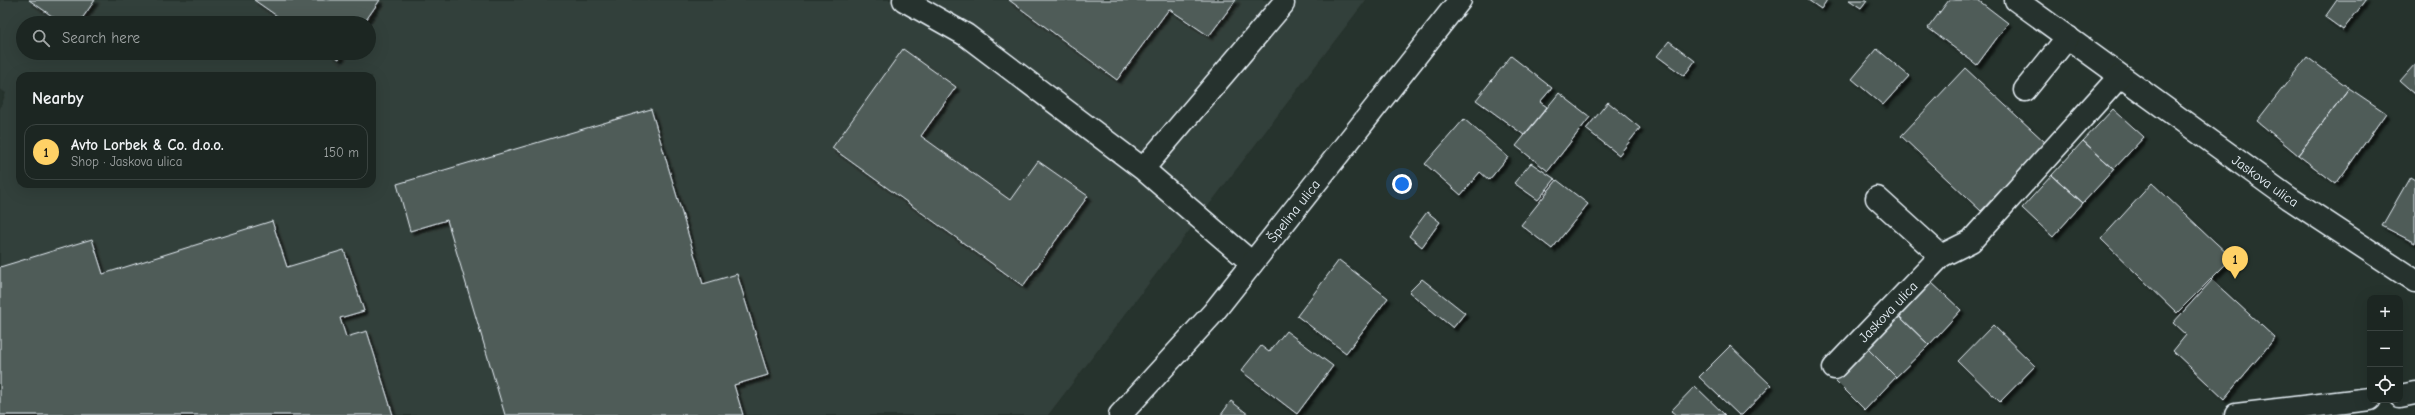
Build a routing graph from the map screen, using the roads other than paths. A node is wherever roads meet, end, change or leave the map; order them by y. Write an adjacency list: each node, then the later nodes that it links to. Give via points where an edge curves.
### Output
1 (904, 0): 8 (street, via 966,35)
2 (1460, 0): 11 (street, Špelina ulica)
3 (2016, 0): 5 (street, Jaskova ulica)
4 (1283, 4): 8 (street)
5 (2068, 37): 6 (street, Jaskova ulica); 7 (street)
6 (2120, 76): 10 (street, Jaskova ulica, via 1971,241); 12 (street, Jaskova ulica, via 2289,198)
7 (2025, 90)
8 (1143, 169): 11 (street)
9 (1877, 198): 10 (street)
10 (1941, 256): 13 (street, Jaskova ulica)
11 (1252, 263): 17 (street, Špelina ulica, via 1213,313)
12 (2415, 281)
13 (1834, 368)
14 (2415, 393): 15 (street)
15 (2403, 395)
16 (2367, 399): 18 (street)
17 (1120, 415)
18 (2236, 415)

